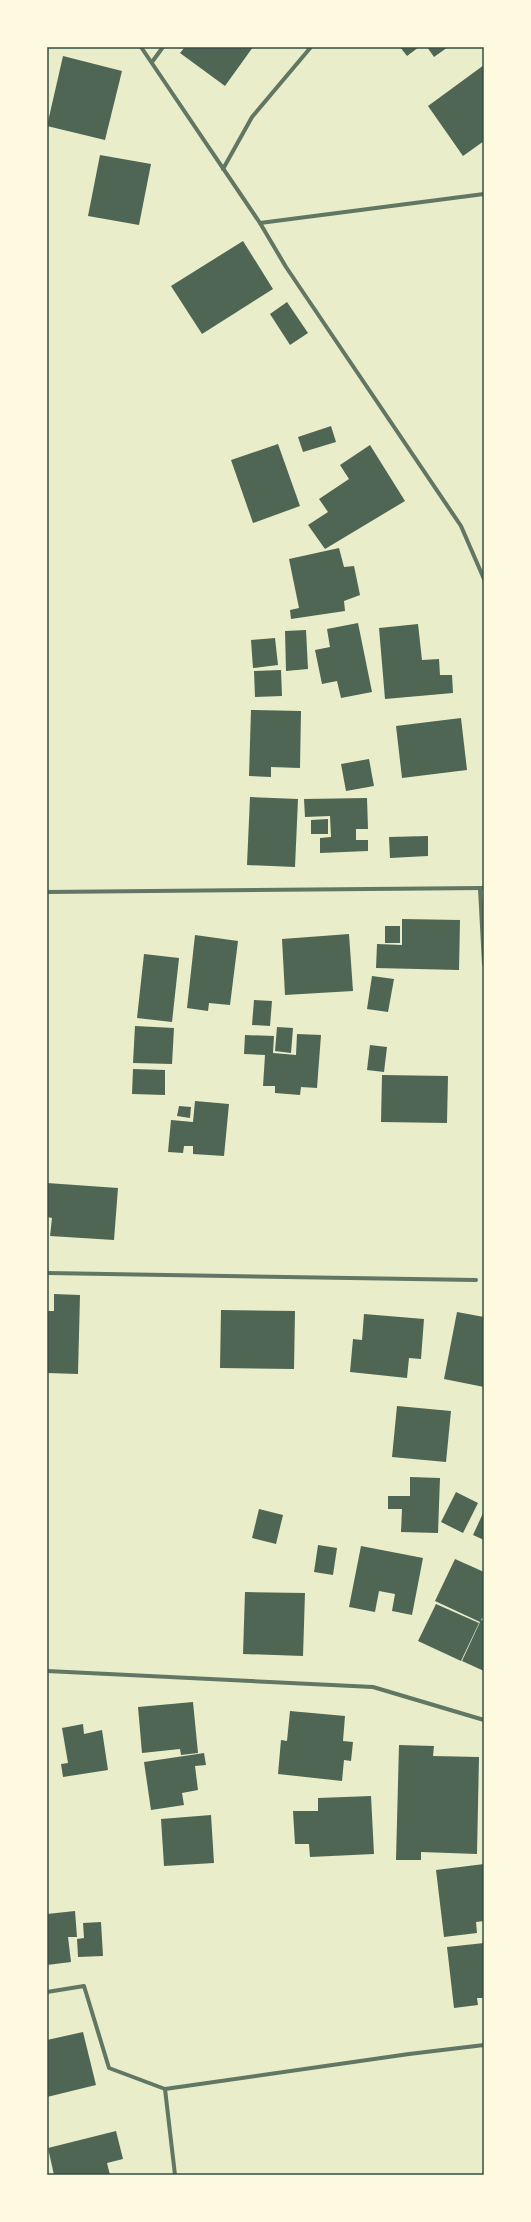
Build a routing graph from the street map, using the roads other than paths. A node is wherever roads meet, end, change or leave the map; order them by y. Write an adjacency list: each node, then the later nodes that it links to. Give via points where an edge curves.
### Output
1 (141, 47): 4 (street)
2 (163, 47): 4 (street)
3 (311, 47): 5 (street, via 252,117)
4 (152, 62): 5 (street)
5 (223, 169): 7 (street)
6 (484, 194): 7 (street)
7 (260, 223): 8 (street, via 286,267 461,526)
8 (484, 579)
9 (482, 888): 10 (street); 11 (street)
10 (47, 892)
11 (484, 964)
12 (47, 1273): 13 (street)
13 (476, 1280)
14 (47, 1671): 15 (street, via 373,1687)
15 (484, 1720)
16 (47, 1992): 18 (street, via 84,1986 109,2068)
17 (484, 2045): 18 (street)
18 (165, 2089): 19 (street)
19 (175, 2175)

